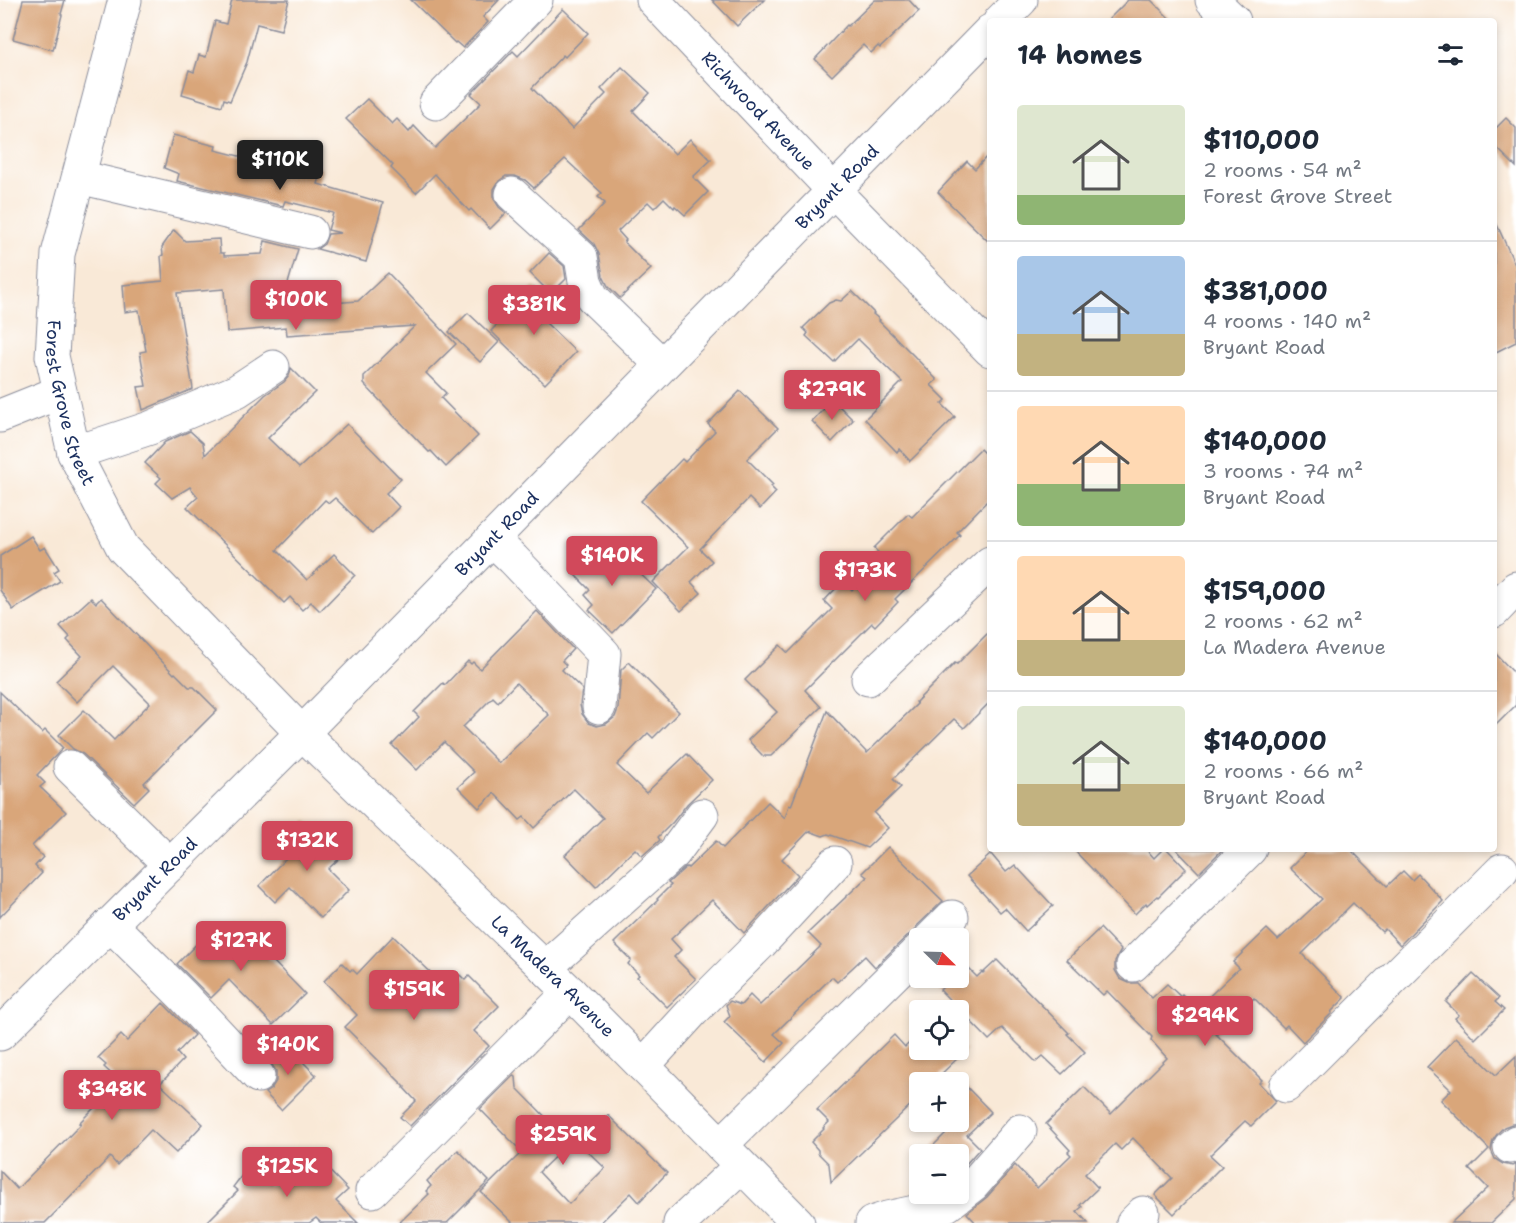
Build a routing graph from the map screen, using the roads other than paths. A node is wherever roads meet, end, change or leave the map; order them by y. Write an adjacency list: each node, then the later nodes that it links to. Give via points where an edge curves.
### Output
1 (125, 0): 10 (street, Forest Grove Street)
2 (536, 0): 9 (street)
3 (653, 0): 11 (street, Richwood Avenue)
4 (1021, 0): 6 (street)
5 (1212, 0): 7 (street)
6 (1003, 18)
7 (1231, 18)
8 (987, 34): 11 (street, Bryant Road)
9 (436, 103)
10 (78, 177): 13 (street); 17 (street, Forest Grove Street, via 58,254 52,356)
11 (833, 190): 14 (street, Richwood Avenue); 15 (street, Bryant Road)
12 (512, 194): 15 (street, via 581,257 592,297)
13 (310, 232)
14 (987, 347)
15 (662, 365): 20 (street, Bryant Road)
16 (273, 367): 19 (street, via 226,396 150,428)
17 (60, 392): 18 (street); 19 (street, Forest Grove Street)
18 (0, 416)
19 (74, 453): 26 (street, Forest Grove Street, via 123,548)
20 (492, 539): 25 (street, via 604,654); 26 (street, Bryant Road)
21 (987, 566): 24 (street)
22 (1516, 588): 23 (street)
23 (1497, 608)
24 (868, 679)
25 (599, 707)
26 (302, 733): 31 (street, Bryant Road); 36 (street, La Madera Avenue)
27 (70, 767): 31 (street)
28 (702, 815): 36 (street, via 674,854)
29 (1247, 852): 35 (street)
30 (835, 863): 39 (street)
31 (170, 865): 33 (street, Bryant Road)
32 (1500, 868): 41 (street)
33 (110, 924): 38 (street, Bryant Road); 40 (street)
34 (909, 961): 43 (street)
35 (1133, 965)
36 (545, 968): 37 (street, La Madera Avenue)
37 (570, 992): 39 (street, La Madera Avenue); 44 (street)
38 (0, 1034)
39 (643, 1066): 43 (street, La Madera Avenue)
40 (258, 1076)
41 (1286, 1086)
42 (1020, 1131): 47 (street, via 973,1185 947,1205)
43 (731, 1156): 45 (street); 46 (street, La Madera Avenue)
44 (372, 1191)
45 (680, 1223)
46 (798, 1223)
47 (872, 1223)

